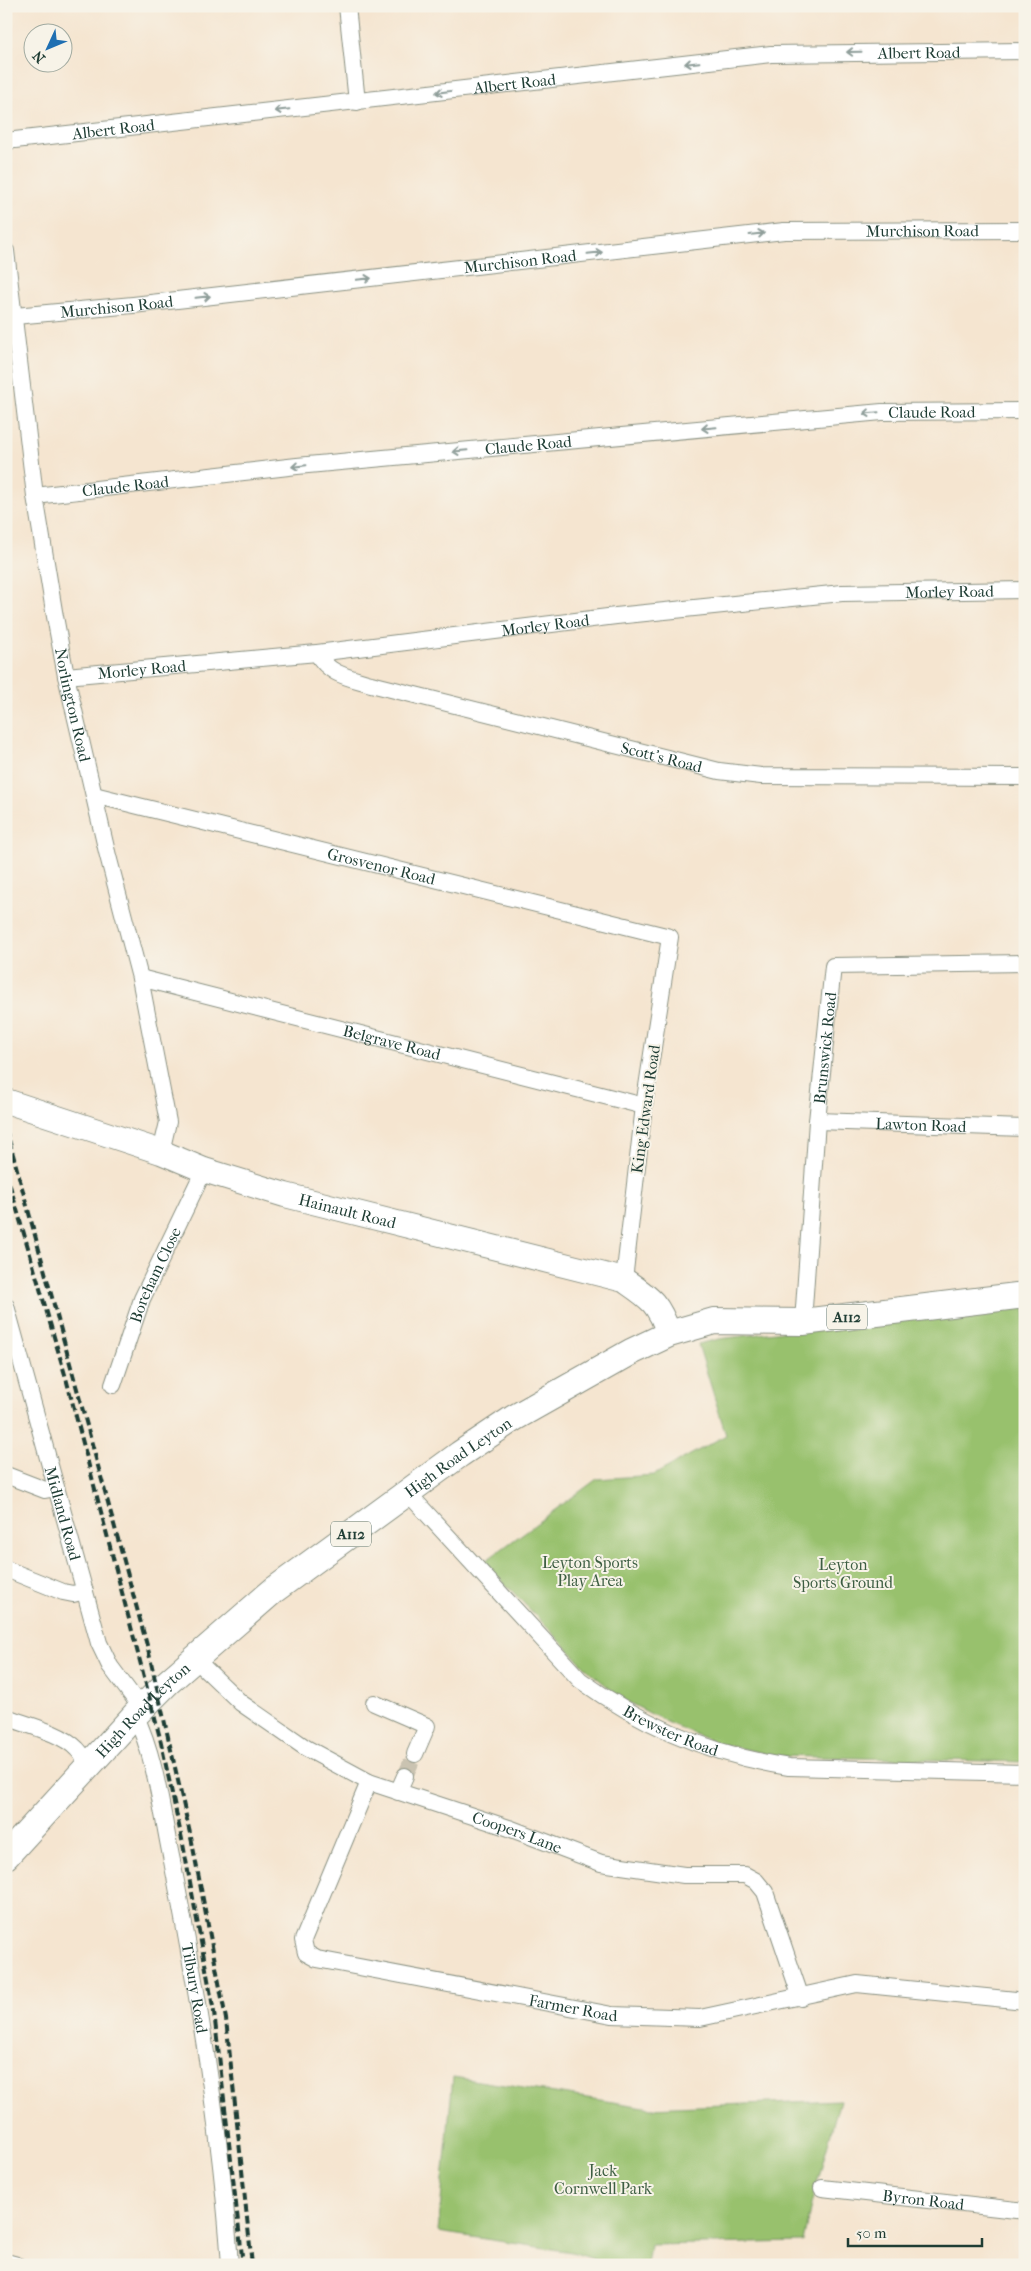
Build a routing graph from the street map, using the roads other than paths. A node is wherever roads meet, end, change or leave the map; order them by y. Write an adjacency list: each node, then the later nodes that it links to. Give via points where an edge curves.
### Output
1 (347, 6): 3 (street)
2 (1025, 51): 3 (street, Albert Road, one-way to 3, via 771,54)
3 (357, 102): 4 (street, Albert Road, one-way to 4)
4 (6, 141)
5 (1025, 230): 7 (street, Murchison Road, one-way to 5, via 784,231)
6 (6, 251): 7 (street, Norlington Road)
7 (15, 316): 9 (street, Norlington Road)
8 (1025, 411): 9 (street, Claude Road, one-way to 9, via 872,413 297,466)
9 (35, 496): 12 (street, Norlington Road)
10 (1025, 590): 11 (street, Morley Road, via 842,593 616,616)
11 (317, 653): 12 (street, Morley Road); 13 (street, Scott's Road, via 323,664 334,672 371,684 719,771 762,776)
12 (66, 676): 14 (street, Norlington Road)
13 (1025, 777)
14 (94, 795): 15 (street, Grosvenor Road); 17 (street, Norlington Road)
15 (670, 937): 19 (street, King Edward Road)
16 (1025, 963): 20 (street, Brunswick Road, via 833,966)
17 (140, 978): 19 (street, Belgrave Road); 22 (street, Norlington Road, via 168,1122)
18 (6, 1101): 22 (street, Hainault Road)
19 (644, 1106): 24 (street, King Edward Road)
20 (817, 1121): 21 (street, Lawton Road); 27 (street, Brunswick Road)
21 (1025, 1128)
22 (161, 1152): 23 (street, Hainault Road)
23 (204, 1170): 24 (street, Hainault Road, via 285,1195); 29 (street, Boreham Close, via 142,1299)
24 (624, 1280): 28 (street, Hainault Road, via 656,1304)
25 (1025, 1295): 27 (main road, High Road Leyton / A112)
26 (6, 1306): 31 (street, Midland Road)
27 (803, 1322): 28 (main road, High Road Leyton / A112, via 714,1321)
28 (669, 1334): 32 (main road, High Road Leyton / A112, via 514,1418)
29 (113, 1385)
30 (6, 1475): 31 (street, via 45,1490)
31 (56, 1488): 34 (street, Midland Road)
32 (407, 1492): 35 (main road, High Road Leyton / A112, via 274,1590); 41 (street, Brewster Road, via 580,1680 605,1698 676,1735 715,1751 789,1767)
33 (6, 1569): 34 (street, via 63,1592)
34 (85, 1591): 37 (street, Midland Road, via 104,1655)
35 (194, 1658): 37 (main road, High Road Leyton / A112); 43 (street, Coopers Lane, via 240,1703 306,1748)
36 (374, 1703): 39 (street, via 427,1726)
37 (138, 1712): 40 (main road, High Road Leyton / A112); 52 (street, Tilbury Road, via 185,1930 220,2154)
38 (6, 1717): 40 (street, via 69,1743 77,1748)
39 (414, 1754)
40 (89, 1765): 45 (main road, High Road Leyton / A112)
41 (1025, 1773)
42 (405, 1776): 44 (street)
43 (369, 1782): 44 (street, Coopers Lane); 46 (street, Farmer Road, via 303,1940 306,1953 317,1959 612,2014 700,2018)
44 (398, 1792): 46 (street, Coopers Lane, via 510,1828 601,1863 684,1875 745,1875 756,1881 765,1892)
45 (6, 1856)
46 (801, 1998): 47 (street, Farmer Road, via 857,1984)
47 (1025, 2001)
48 (822, 2188): 49 (street, Byron Road)
49 (1025, 2211)
50 (6, 2262): 51 (street)
51 (17, 2265)
52 (230, 2265)

